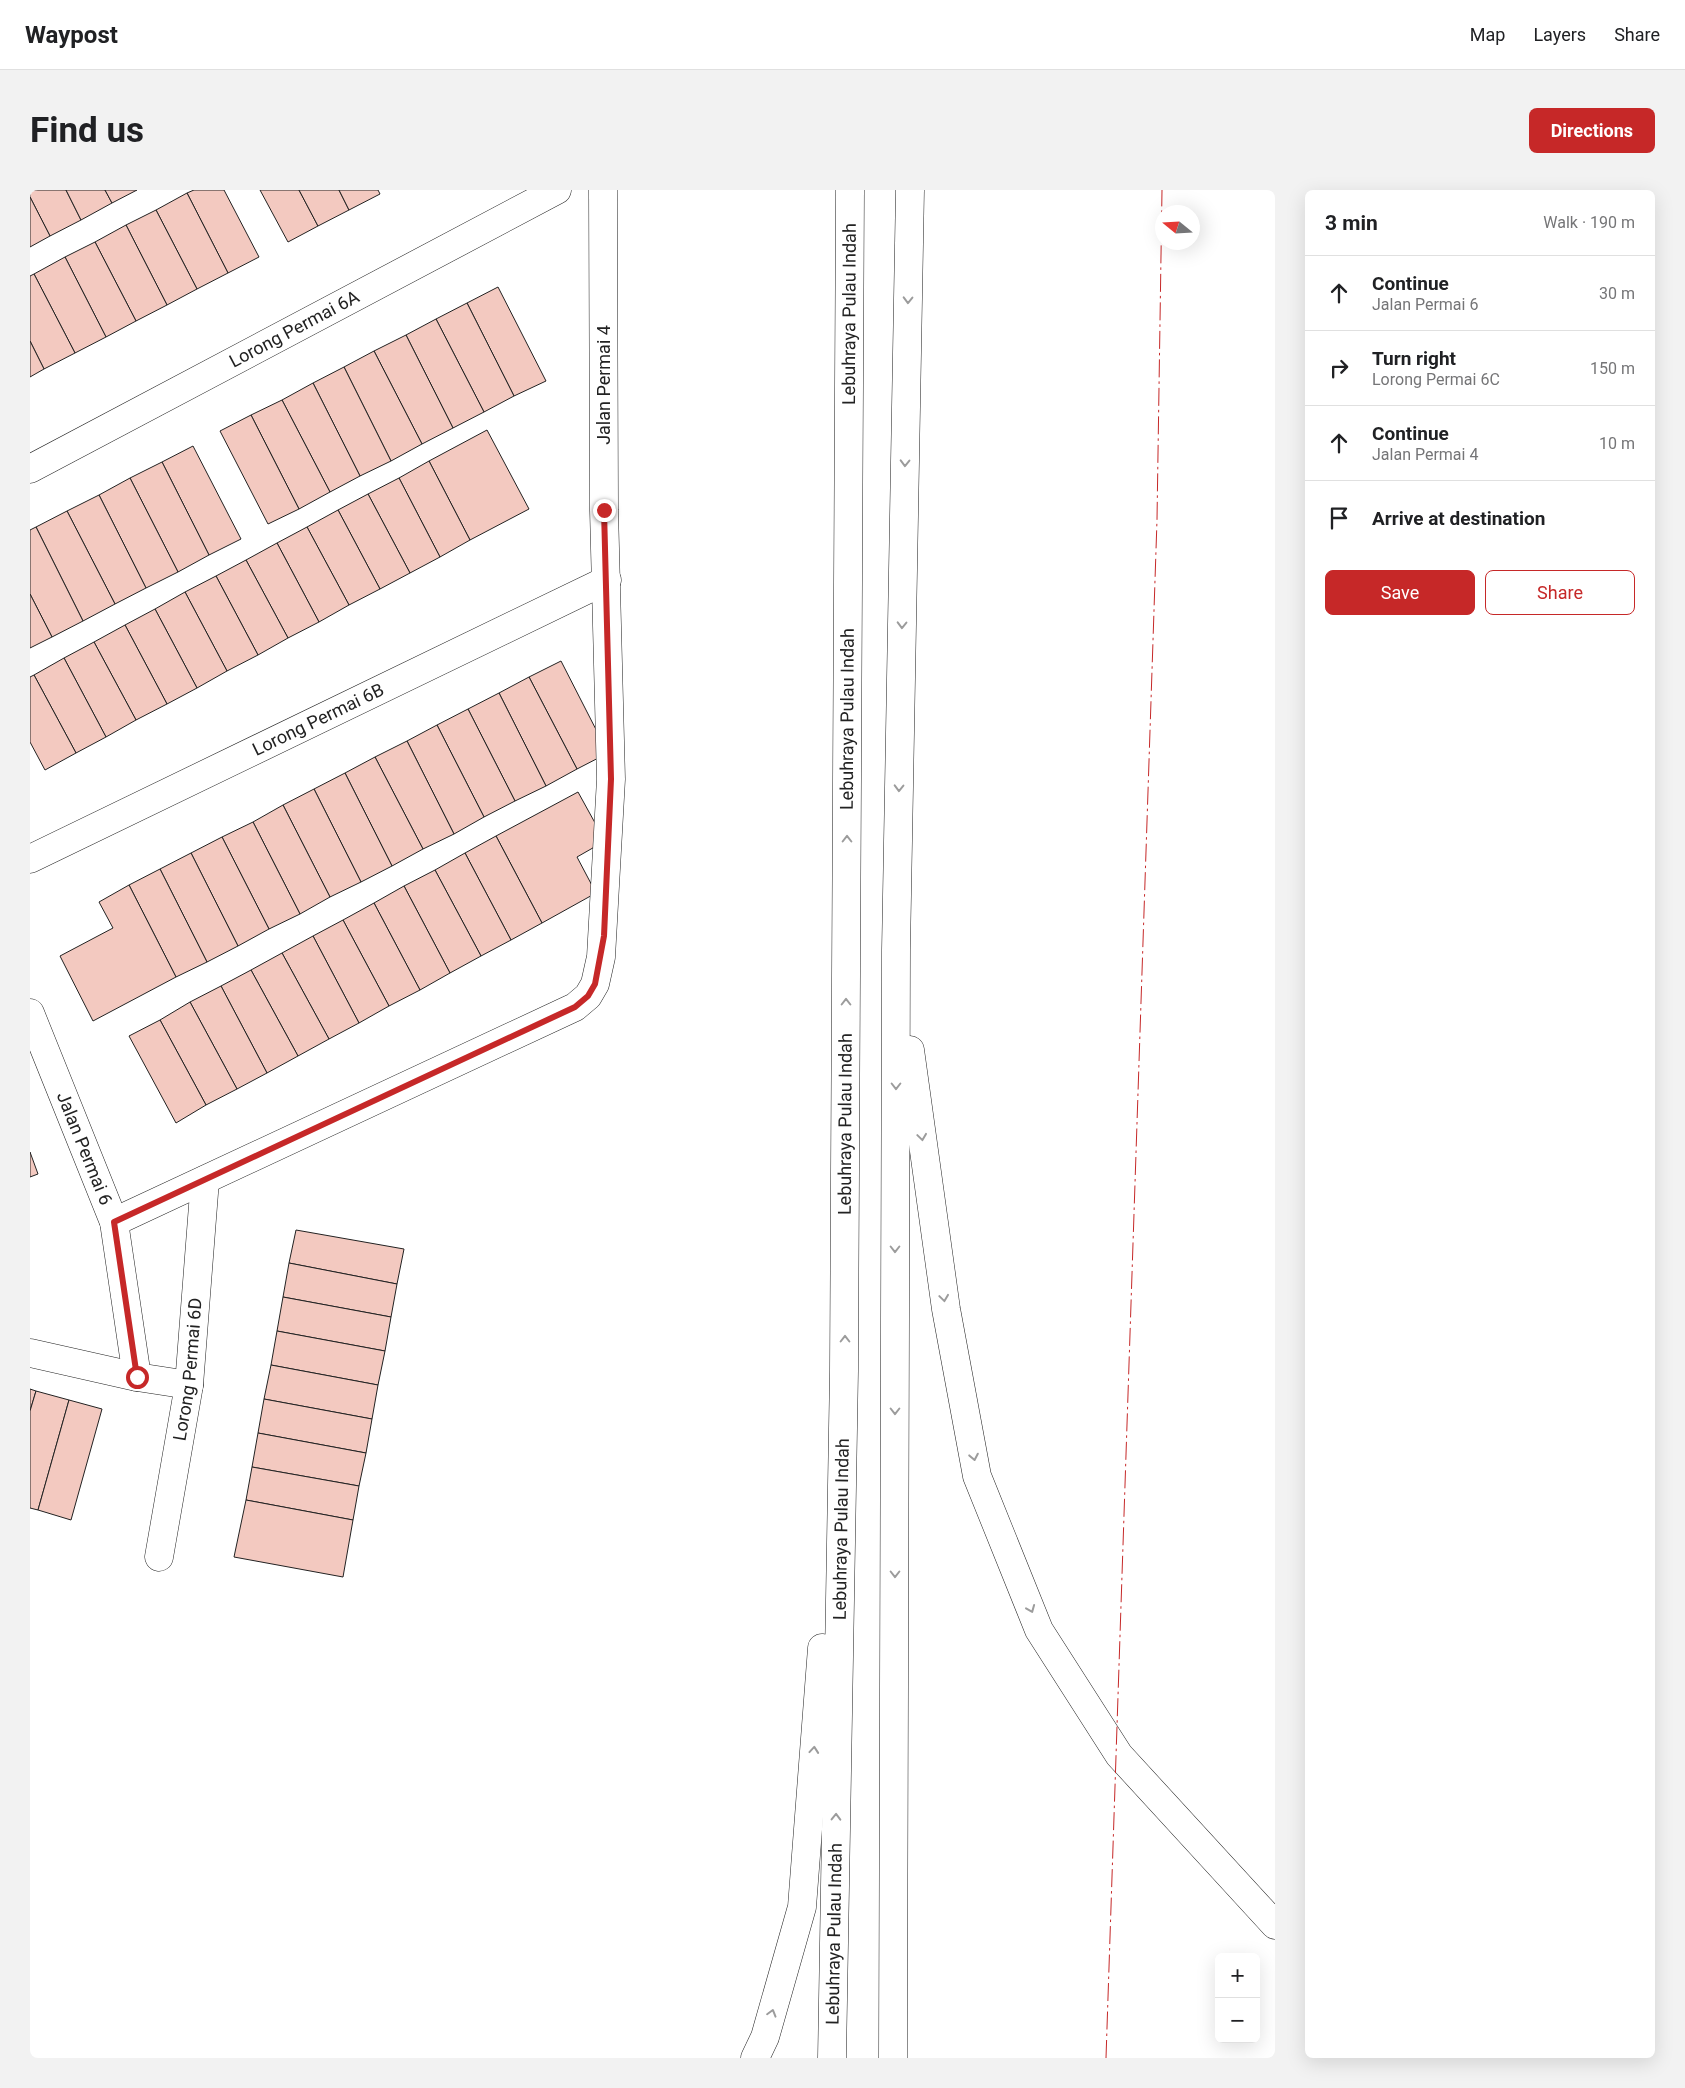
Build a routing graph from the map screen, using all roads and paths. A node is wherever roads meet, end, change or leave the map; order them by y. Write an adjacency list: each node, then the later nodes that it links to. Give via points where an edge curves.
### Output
1 (557, 190): 7 (main road, Lorong Permai 6A)
2 (603, 190): 8 (main road, Jalan Permai 4)
3 (850, 190): 15 (main road, Lebuhraya Pulau Indah, one-way to 3)
4 (910, 190): 6 (main road)
5 (924, 190): 6 (main road)
6 (909, 252): 10 (main road, one-way to 10)
7 (30, 469)
8 (607, 580): 9 (main road, Lorong Permai 6B); 12 (main road, Jalan Permai 4, via 611,779 604,936 595,984 588,996 575,1007)
9 (30, 859)
10 (896, 950): 19 (main road, one-way to 19, via 946,1309 977,1476 1039,1630 1119,1755); 22 (main road, one-way to 22)
11 (30, 1014): 13 (main road, Jalan Permai 6)
12 (205, 1180): 13 (main road, Jalan Permai 4); 17 (main road, Lorong Permai 6D)
13 (114, 1222): 16 (main road, Jalan Permai 6)
14 (30, 1353): 16 (main road)
15 (844, 1371): 20 (main road, one-way to 15, via 765,2037 802,1907); 21 (main road, Lebuhraya Pulau Indah, one-way to 15)
16 (137, 1377): 17 (main road)
17 (189, 1385): 18 (main road, Lorong Permai 6D)
18 (159, 1557)
19 (1275, 1925)
20 (755, 2058)
21 (832, 2058)
22 (893, 2058)

